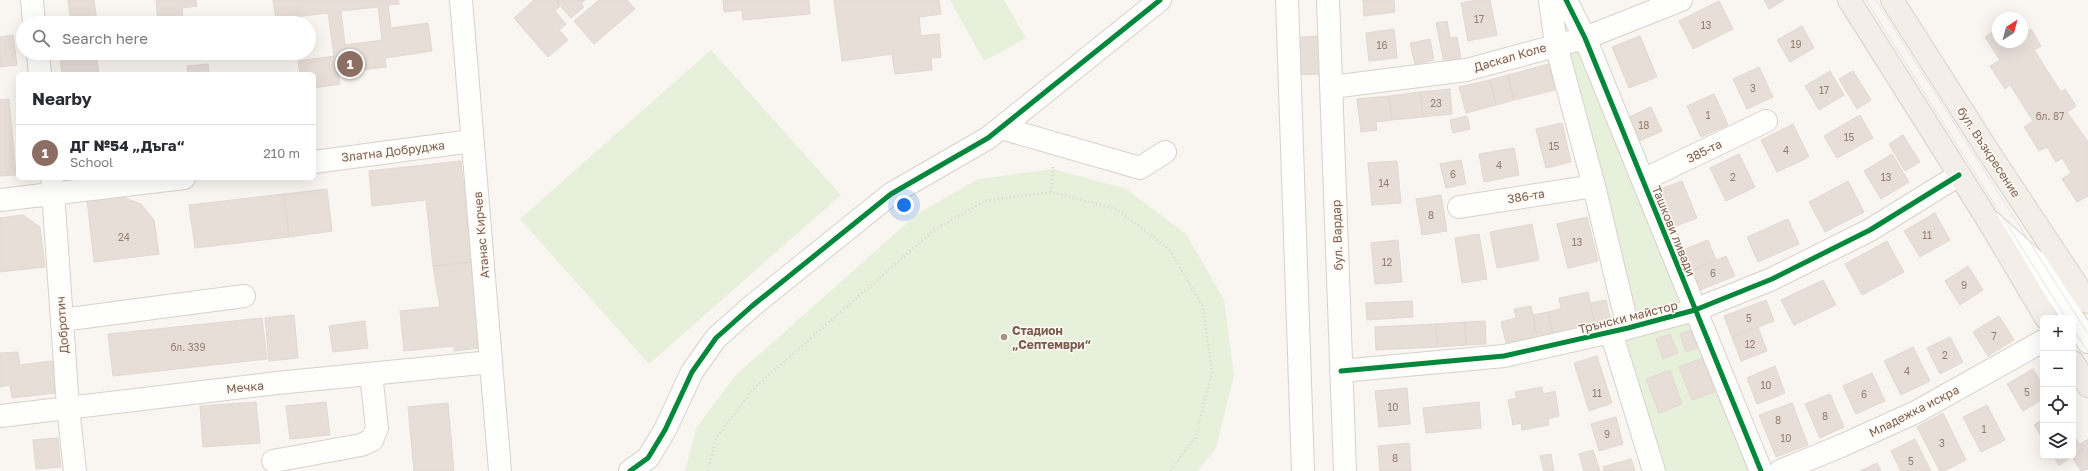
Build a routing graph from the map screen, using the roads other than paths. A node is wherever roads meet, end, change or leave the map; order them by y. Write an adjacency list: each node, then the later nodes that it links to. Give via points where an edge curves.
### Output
1 (32, 0): 11 (street)
2 (462, 0): 19 (street, Атанас Кирчев)
3 (1160, 0): 18 (street)
4 (1287, 0): 52 (street)
5 (1328, 0): 16 (street, бул. Вардар)
6 (1550, 0): 13 (street)
7 (1566, 0): 12 (street, Ташкови ливади)
8 (1681, 0): 12 (street, Даскал Коле)
9 (1849, 0): 22 (main road)
10 (1892, 0): 31 (main road, бул. Възкресение)
11 (33, 16)
12 (1585, 38): 13 (street, Даскал Коле); 24 (street, Ташкови ливади)
13 (1556, 44): 16 (street, Даскал Коле, via 1466,70); 26 (street)
14 (39, 60): 15 (street)
15 (40, 72)
16 (1332, 87): 42 (street, бул. Вардар)
17 (1766, 121): 24 (street, 385-та)
18 (1001, 128): 20 (street, via 1140,168); 48 (street, via 891,194 716,338 692,372)
19 (472, 141): 21 (street, Златна Добруджа); 40 (street, Атанас Кирчев)
20 (1165, 152)
21 (316, 162)
22 (1960, 175): 29 (main road); 32 (street, Трънски майстор, via 1870,230 1772,279)
23 (151, 180): 25 (street)
24 (1643, 180): 32 (street, Ташкови ливади)
25 (53, 186): 27 (street); 35 (street, Добротич)
26 (1594, 186): 28 (street, 386-та); 37 (street)
27 (0, 200)
28 (1459, 207)
29 (1986, 217): 33 (main road); 34 (street, via 2036,262)
30 (244, 296): 35 (street)
31 (2088, 302)
32 (1695, 310): 37 (street, Трънски майстор); 55 (street, Ташкови ливади)
33 (2044, 315)
34 (2071, 315)
35 (62, 320): 45 (street, Добротич)
36 (2076, 323): 38 (street)
37 (1619, 330): 42 (street, Трънски майстор, via 1504,356); 54 (street)
38 (2088, 342)
39 (2040, 343): 56 (street, Младежка искра, via 1916,412)
40 (491, 362): 43 (street, Мечка); 50 (street, Атанас Кирчев)
41 (2076, 367): 44 (main road)
42 (1341, 371): 53 (street, бул. Вардар)
43 (371, 374): 45 (street, Мечка); 47 (street, via 377,428 372,440 361,445)
44 (2088, 386)
45 (68, 407): 46 (street, Мечка); 49 (street, Добротич)
46 (0, 416)
47 (273, 461)
48 (649, 464): 51 (street)
49 (75, 471)
50 (500, 471)
51 (630, 471)
52 (1303, 471)
53 (1345, 471)
54 (1654, 471)
55 (1761, 471)
56 (1780, 471)

